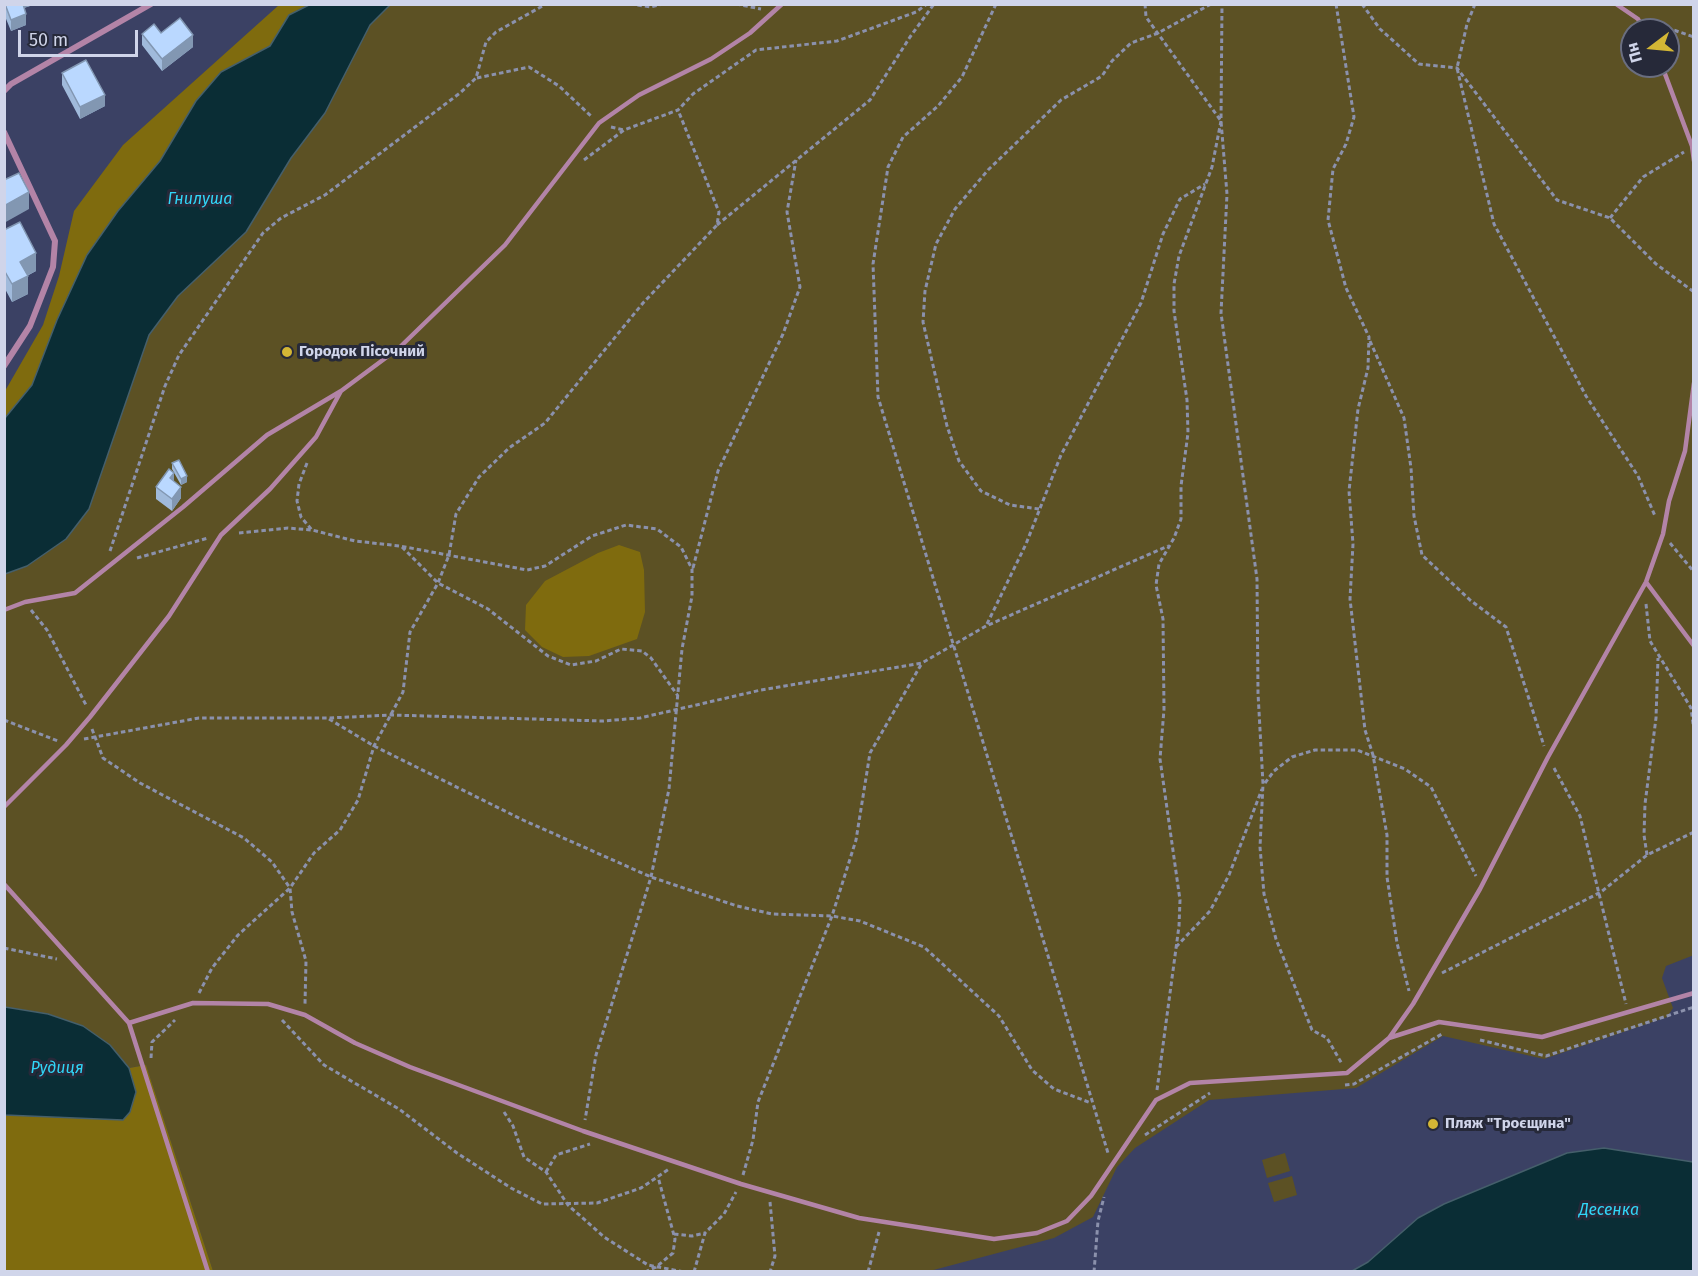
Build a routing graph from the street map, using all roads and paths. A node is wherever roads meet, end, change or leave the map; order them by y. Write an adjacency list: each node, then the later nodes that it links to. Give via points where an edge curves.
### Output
1 (151, 4): 23 (street)
2 (546, 4): 21 (path, via 496,32 486,42)
3 (630, 4): 4 (path)
4 (662, 4)
5 (736, 4): 17 (path)
6 (782, 4): 17 (lane)
7 (927, 4): 24 (path, via 916,12 837,40 756,50 693,94)
8 (934, 4): 30 (path, via 870,100)
9 (996, 4): 59 (path, via 962,77 939,106 903,137 888,167 873,264 879,397)
10 (1144, 4): 19 (path, via 1146,17)
11 (1210, 4): 19 (path)
12 (1222, 4): 25 (path)
13 (1338, 4): 37 (path, via 1354,117 1334,169 1328,220 1346,288)
14 (1362, 4): 20 (path, via 1380,29 1419,64)
15 (1475, 4): 20 (path)
16 (1616, 4): 18 (lane)
17 (774, 12): 26 (lane, via 711,58 639,95)
18 (1637, 18)
19 (1158, 33): 25 (path); 42 (path, via 1131,44 1112,60 1102,76 1062,100 1030,130 955,209 936,244 925,291 923,322 959,461 981,491 1010,505)
20 (1457, 68): 34 (path, via 1557,200); 44 (path, via 1494,225 1586,396 1638,476)
21 (476, 78): 26 (path, via 529,67 559,86); 52 (path, via 325,195 280,218 263,233 179,355 165,386)
22 (1666, 78): 29 (lane)
23 (4, 91)
24 (678, 110): 27 (path); 35 (path, via 719,212)
25 (1221, 121): 33 (path); 75 (path, via 1227,194 1221,313 1257,579)
26 (599, 123): 27 (path); 40 (lane, via 505,245 399,348)
27 (624, 130): 32 (path)
28 (4, 132): 38 (street, via 55,241 53,267 34,316)
29 (1692, 146): 31 (lane); 34 (path, via 1643,177)
30 (796, 160): 35 (path); 50 (path, via 787,212 800,287 783,334 718,471)
31 (1694, 161)
32 (580, 163)
33 (1206, 184): 42 (path, via 1180,200 1162,234 1141,303 1061,455); 47 (path, via 1179,256 1174,284 1188,433 1181,519)
34 (1610, 218): 36 (path, via 1656,264)
35 (717, 225): 48 (path, via 644,303 544,423 478,477 456,514)
36 (1694, 292)
37 (1369, 338): 73 (path, via 1349,491 1353,544 1350,599 1365,730); 74 (path, via 1404,418 1422,555 1506,627)
38 (4, 366)
39 (1694, 384): 44 (lane, via 1685,451)
40 (341, 391): 41 (lane); 52 (lane, via 267,435)
41 (316, 437): 43 (path, via 297,501 301,517); 45 (lane, via 270,489)
42 (1039, 509): 58 (path)
43 (312, 530): 45 (path, via 288,528); 46 (path)
44 (1663, 534): 51 (path); 53 (lane)
45 (221, 535): 49 (path); 66 (lane, via 169,616)
46 (400, 546): 48 (path); 54 (path)
47 (1168, 546): 58 (path); 86 (path, via 1159,564 1156,585 1163,619 1160,759 1180,900)
48 (449, 555): 50 (path, via 527,570 545,566 592,537 626,525 657,530 681,547); 54 (path)
49 (130, 561)
50 (692, 569): 63 (path)
51 (1694, 572)
52 (103, 573): 55 (lane, via 75,593)
53 (1646, 582): 60 (lane); 74 (lane)
54 (438, 583): 63 (path, via 488,609 548,656 571,665 596,661 621,649 642,651); 65 (path, via 410,632 403,692)
55 (26, 602): 57 (lane); 66 (path, via 47,630 84,698)
56 (1646, 603): 61 (path, via 1650,641)
57 (4, 610)
58 (986, 626): 59 (path)
59 (952, 645): 62 (path); 107 (path)
60 (1694, 646)
61 (1658, 658): 69 (path, via 1690,708); 78 (path, via 1656,718 1645,804)
62 (922, 663): 64 (path, via 761,690); 84 (path, via 870,753 856,840)
63 (679, 697): 64 (path)
64 (678, 710): 65 (path, via 603,721); 79 (path, via 669,789)
65 (391, 715): 67 (path); 72 (path)
66 (90, 717): 71 (lane)
67 (329, 718): 70 (path, via 199,718); 72 (path)
68 (4, 720): 71 (path)
69 (1694, 731)
70 (93, 736): 71 (path); 81 (path, via 103,758 140,783 244,838 272,862)
71 (66, 745): 76 (lane)
72 (374, 746): 79 (path); 81 (path, via 358,800 340,830 314,853)
73 (1373, 755): 75 (path, via 1358,750 1315,750 1292,757); 82 (path, via 1405,769 1431,787 1472,865); 92 (path, via 1387,835 1387,877 1397,943)
74 (1548, 758): 82 (lane); 83 (path, via 1580,816)
75 (1263, 784): 86 (path, via 1229,875 1210,911); 102 (path, via 1260,847 1264,894 1276,939 1312,1030 1327,1038)
76 (4, 807)
77 (1694, 832): 78 (path)
78 (1647, 855): 83 (path)
79 (651, 877): 84 (path, via 772,914); 108 (path, via 596,1055)
80 (4, 884): 87 (lane)
81 (290, 888): 90 (path, via 238,934 212,968); 95 (path, via 292,912 306,961)
82 (1480, 889): 88 (lane)
83 (1601, 892): 88 (path); 94 (path)
84 (832, 916): 107 (path, via 861,921 924,947 999,1016 1032,1070 1054,1089); 115 (path, via 758,1102)
85 (4, 948): 87 (path)
86 (1174, 948): 106 (path)
87 (74, 963): 97 (lane)
88 (1425, 982): 92 (lane)
89 (1694, 993): 94 (lane)
90 (193, 1003): 91 (lane); 97 (lane)
91 (268, 1004): 95 (lane); 118 (path, via 324,1065 399,1109 511,1188 542,1204)
92 (1413, 1004): 99 (lane)
93 (1694, 1007): 100 (path, via 1546,1056)
94 (1628, 1012): 99 (lane, via 1542,1037 1440,1022)
95 (305, 1015): 105 (lane, via 410,1067)
96 (177, 1018): 101 (path, via 152,1042)
97 (129, 1023): 123 (lane)
98 (1445, 1032): 103 (path, via 1354,1084)
99 (1389, 1038): 102 (lane)
100 (1479, 1040)
101 (150, 1062)
102 (1347, 1073): 106 (lane, via 1190,1083)
103 (1343, 1085)
104 (1220, 1093): 110 (path, via 1208,1093)
105 (495, 1098): 108 (lane); 113 (path, via 513,1126 524,1157)
106 (1156, 1100): 112 (lane)
107 (1091, 1103): 112 (path)
108 (583, 1131): 109 (lane)
109 (605, 1138): 111 (lane); 113 (path, via 556,1155)
110 (1140, 1138)
111 (678, 1163): 114 (path); 115 (lane)
112 (1112, 1165): 119 (lane, via 1091,1196 1067,1221 1037,1233 994,1239)
113 (546, 1172): 118 (path)
114 (658, 1176): 118 (path, via 641,1188 597,1203); 121 (path)
115 (741, 1184): 117 (lane); 120 (path, via 724,1214)
116 (1106, 1187): 129 (path, via 1098,1221)
117 (768, 1192): 119 (lane); 127 (path, via 775,1256)
118 (568, 1205): 122 (path, via 604,1237 648,1266)
119 (882, 1221): 128 (path)
120 (705, 1233): 121 (path); 126 (path)
121 (674, 1234): 122 (path, via 673,1253)
122 (656, 1267): 124 (path); 125 (path)
123 (208, 1272)
124 (645, 1272)
125 (684, 1272)
126 (694, 1272)
127 (770, 1272)
128 (868, 1272)
129 (1094, 1272)

